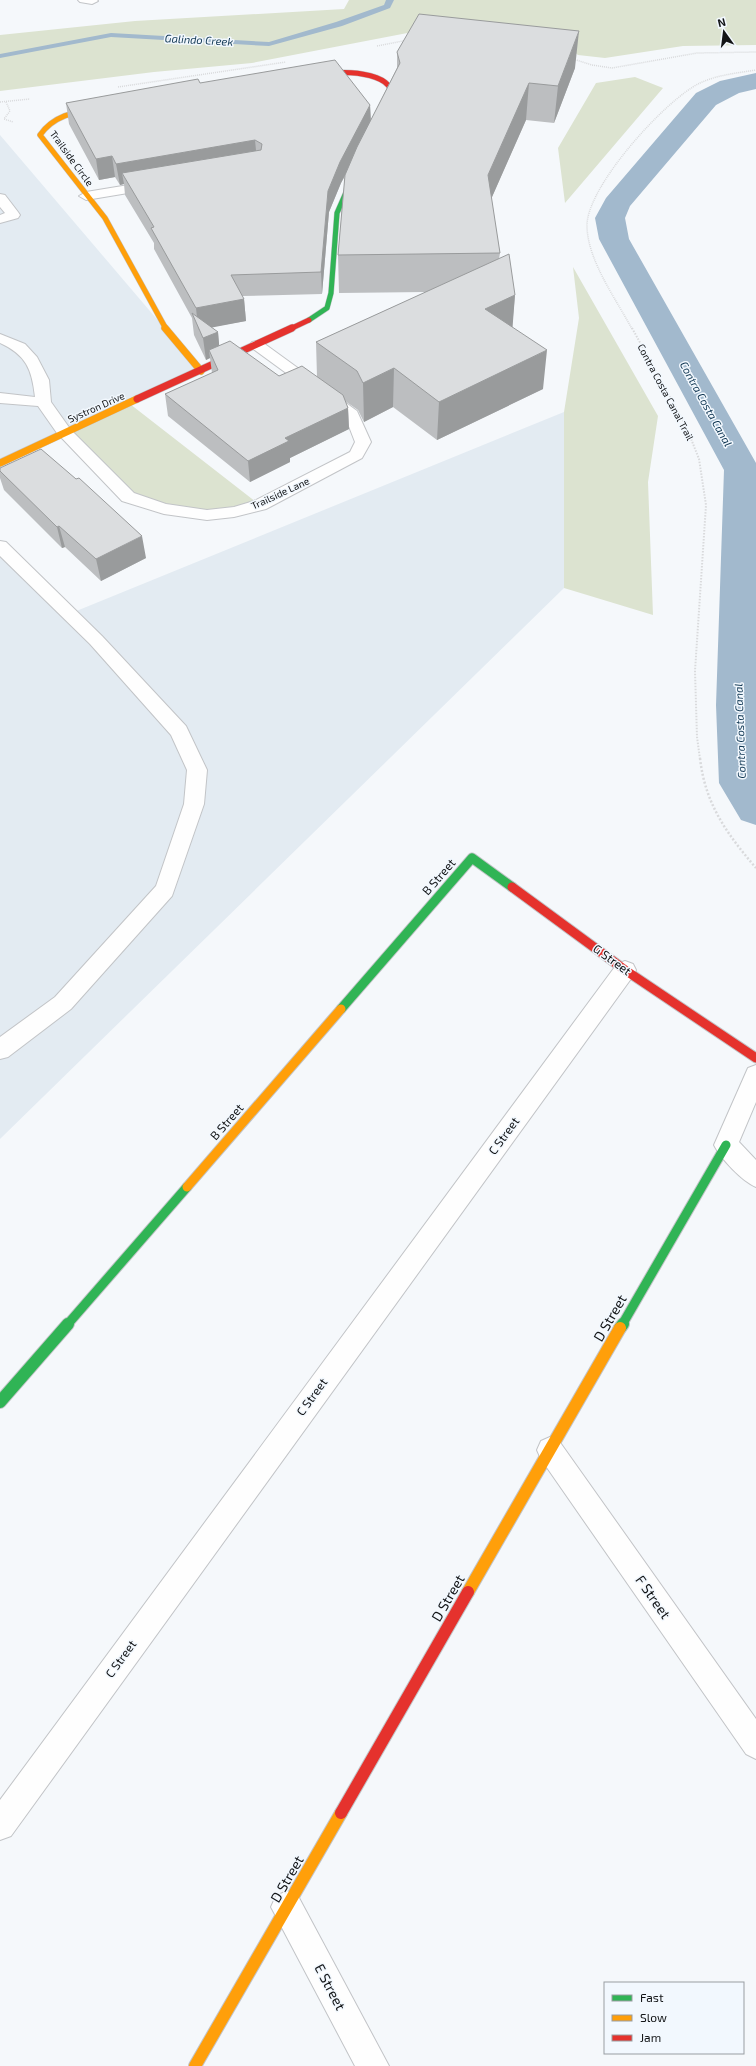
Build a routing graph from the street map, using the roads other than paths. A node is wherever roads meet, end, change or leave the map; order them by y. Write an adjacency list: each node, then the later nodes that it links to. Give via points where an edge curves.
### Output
1 (304, 74): 3 (street, via 336,71 381,80 391,90 392,99)
2 (108, 107): 6 (street, Trailside Circle, via 52,118 43,126 40,135)
3 (382, 119)
4 (359, 164): 10 (street, via 337,213 331,293 327,308 315,318)
5 (164, 183): 6 (street)
6 (86, 196): 11 (street, Trailside Circle, via 106,218 167,331)
7 (0, 198): 8 (street, via 13,216)
8 (0, 219)
9 (0, 338): 13 (street, via 20,348 32,360 41,380)
10 (257, 345): 11 (street); 14 (street, Trailside Lane, via 352,414 363,442 356,455 260,505 234,512 207,515 164,509 128,497)
11 (201, 371): 14 (street, Systron Drive)
12 (0, 398): 13 (street)
13 (43, 402): 14 (street, Trailside Lane)
14 (65, 434): 15 (street, Systron Drive)
15 (0, 463)
16 (0, 546): 19 (street, via 96,640 179,731 197,770 194,804 166,890 63,1003)
17 (472, 858): 18 (street, G Street); 24 (street, B Street)
18 (625, 970): 20 (street, G Street); 27 (street, C Street)
19 (0, 1050)
20 (756, 1058)
21 (756, 1075): 22 (street)
22 (726, 1145): 23 (street); 25 (street, D Street)
23 (756, 1176)
24 (0, 1402)
25 (550, 1450): 26 (street, F Street); 28 (street, D Street)
26 (756, 1744)
27 (0, 1825)
28 (287, 1907): 29 (street, D Street); 30 (street, E Street)
29 (195, 2066)
30 (373, 2066)

